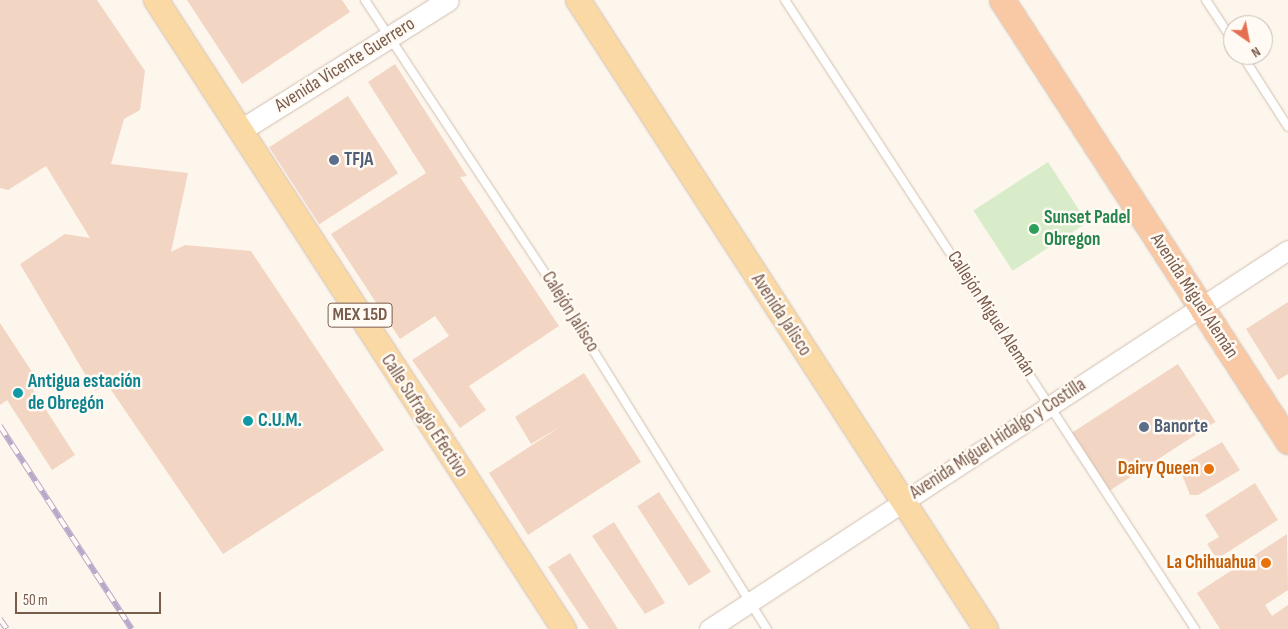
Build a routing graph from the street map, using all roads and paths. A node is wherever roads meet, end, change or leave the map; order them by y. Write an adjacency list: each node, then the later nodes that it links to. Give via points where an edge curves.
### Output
1 (156, 0): 12 (main road, Calle Sufragio Efectivo / MEX 15D)
2 (365, 0): 9 (lane, Calejón Jalisco)
3 (448, 0): 9 (main road, Avenida Vicente Guerrero)
4 (578, 0): 17 (main road, Avenida Jalisco)
5 (785, 0): 15 (lane, Callejón Miguel Alemán)
6 (1002, 0): 14 (highway, Avenida Miguel Alemán)
7 (1206, 0): 8 (lane)
8 (1223, 26)
9 (390, 38): 12 (main road, Avenida Vicente Guerrero); 18 (lane, Calejón Jalisco, via 552,284)
10 (1248, 65): 11 (lane)
11 (1288, 127)
12 (242, 130): 19 (main road, Calle Sufragio Efectivo / MEX 15D)
13 (1288, 250): 14 (street, Avenida Miguel Hidalgo y Costilla)
14 (1202, 308): 15 (street, Avenida Miguel Hidalgo y Costilla); 16 (highway, Avenida Miguel Alemán)
15 (1050, 405): 17 (street, Avenida Miguel Hidalgo y Costilla); 23 (lane, Callejón Miguel Alemán)
16 (1288, 442)
17 (901, 501): 18 (street, Avenida Miguel Hidalgo y Costilla); 22 (main road, Avenida Jalisco)
18 (750, 601): 20 (street, Avenida Miguel Hidalgo y Costilla); 21 (lane, Calejón Jalisco)
19 (564, 629)
20 (709, 629)
21 (767, 629)
22 (986, 629)
23 (1195, 629)

